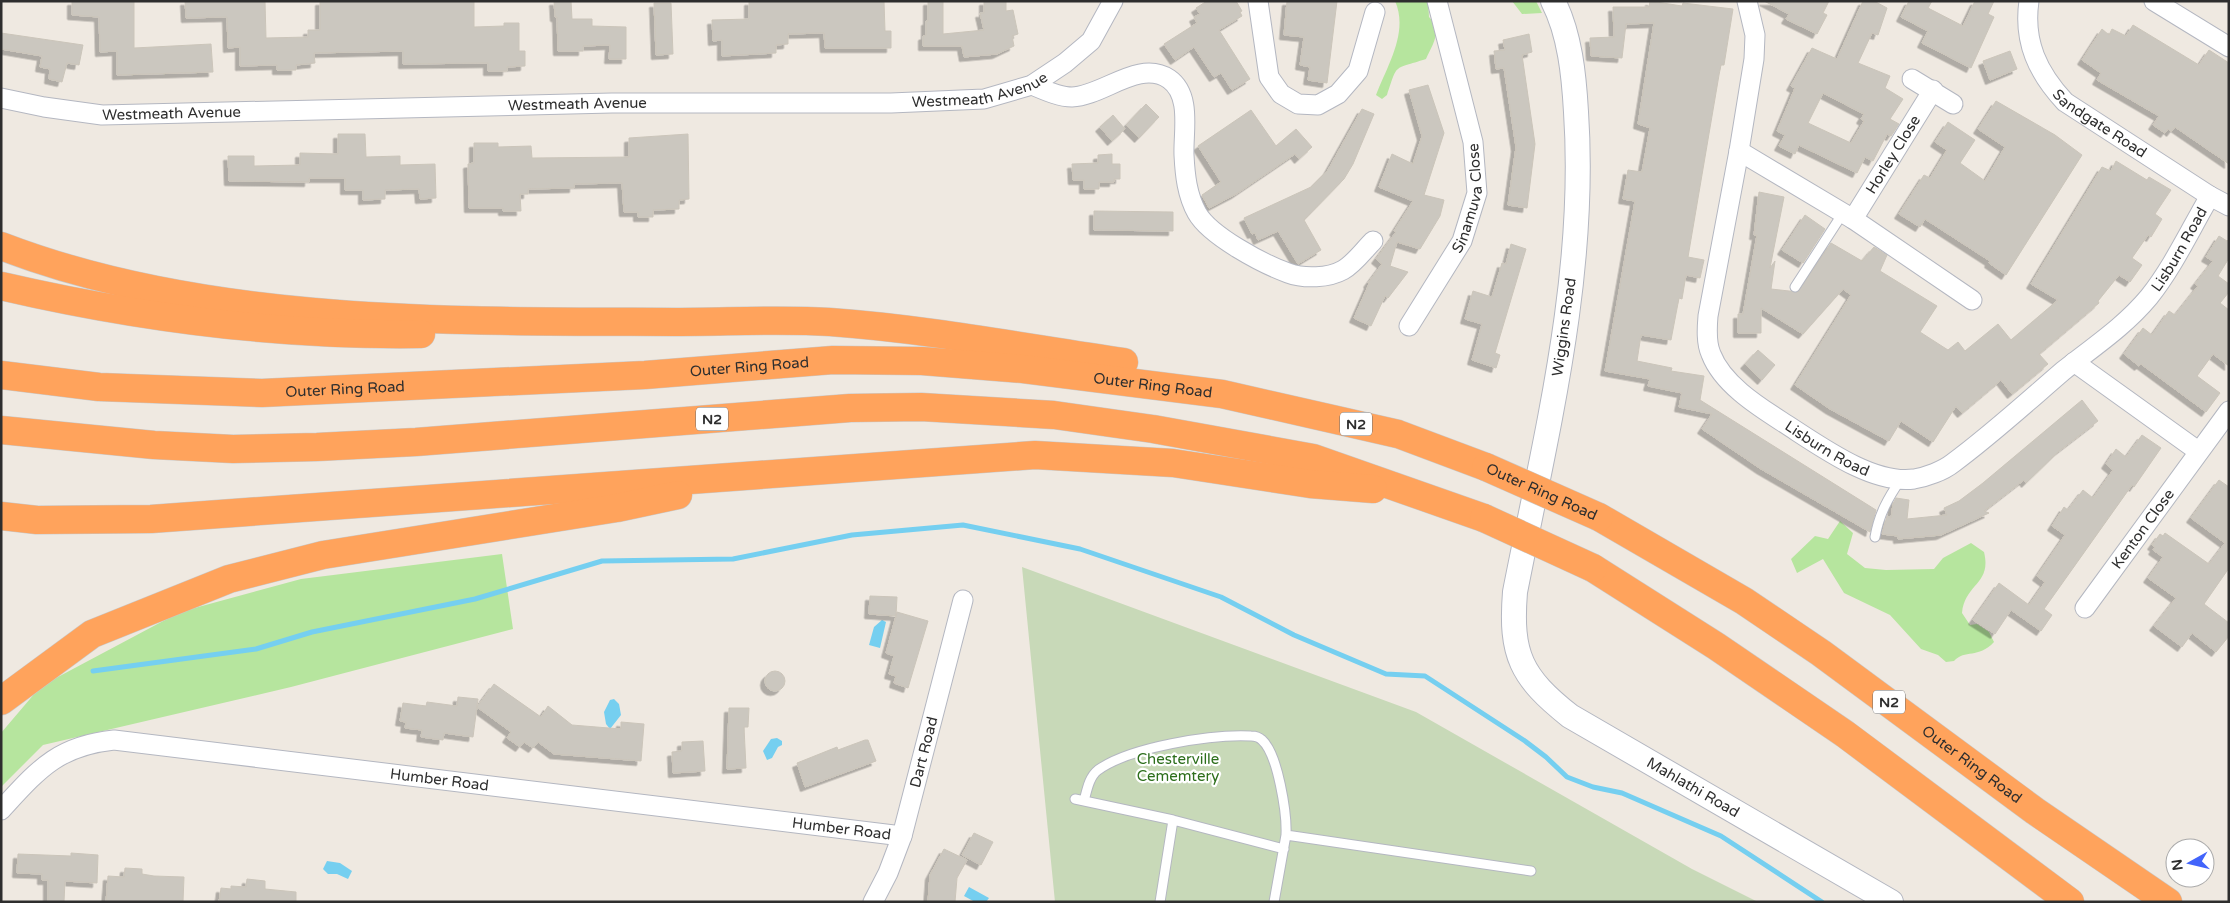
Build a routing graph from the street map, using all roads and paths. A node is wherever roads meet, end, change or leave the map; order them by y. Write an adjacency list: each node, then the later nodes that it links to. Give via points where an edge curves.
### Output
1 (1113, 1): 11 (street, Westmeath Avenue, via 1091,41)
2 (1258, 1): 8 (street, via 1269,77 1281,94 1298,104 1318,104 1338,94 1358,71)
3 (1437, 1): 25 (street, Sinamuva Close, via 1473,142 1477,193 1462,241)
4 (1747, 1): 15 (street, Lisburn Road, via 1755,35 1754,59)
5 (2030, 1): 16 (street, Sandgate Road, via 2028,38 2036,63 2050,86 2065,102)
6 (2154, 1): 9 (street)
7 (1559, 3): 39 (street, Wiggins Road, via 1574,83 1578,200 1565,340 1515,592 1512,625)
8 (1375, 12)
9 (2229, 47)
10 (1912, 79): 12 (street)
11 (1032, 85): 13 (street, Westmeath Avenue, via 984,99 891,103 612,103 102,115); 19 (street, via 1071,97 1135,75 1160,76 1170,80 1180,94 1186,116 1186,182 1198,216 1215,233 1289,274 1312,277 1344,270)
12 (1933, 90): 14 (street); 18 (street, Horley Close)
13 (1, 98)
14 (1953, 104)
15 (1739, 151): 18 (street); 33 (street, Lisburn Road, via 1708,316 1710,354 1726,378 1769,413 1872,474)
16 (2210, 196): 17 (street, Sandgate Road); 26 (street, Lisburn Road, via 2149,296 2122,326)
17 (2229, 206)
18 (1848, 216): 22 (lane); 23 (street)
19 (1373, 241)
20 (1, 246): 24 (highway, via 52,265 138,286 272,306 468,320)
21 (1, 286): 24 (highway, via 161,318 267,330 368,335 485,334)
22 (1795, 287)
23 (1972, 300)
24 (675, 322): 28 (highway, via 830,322 940,335 1134,364)
25 (1409, 326)
26 (2074, 362): 31 (street); 33 (street, Lisburn Road, via 1951,464 1914,479)
27 (1, 375): 28 (highway, Outer Ring Road / N2, via 99,387 262,393 645,375 833,360 922,361 1040,371)
28 (1222, 394): 52 (highway, Outer Ring Road / N2, bridge, via 1398,434 1486,467 1599,517 1767,616 2036,811)
29 (2229, 411): 31 (street, Kenton Close)
30 (1, 430): 34 (highway, N2, via 154,445 233,449 318,447 850,408 921,407 1054,415 1152,428 1314,458)
31 (2198, 451): 38 (street, Kenton Close)
32 (765, 476): 34 (highway, via 1035,455 1173,463 1310,484); 35 (highway, via 151,519 37,520); 40 (highway, via 617,508 323,555 228,579 92,634)
33 (1901, 479): 36 (lane, via 1878,519)
34 (1414, 493): 51 (highway, N2, bridge, via 1484,518 1592,568 1716,646 1845,734)
35 (1, 516)
36 (1875, 537)
37 (963, 600): 44 (street, Dart Road)
38 (2085, 608)
39 (1516, 652): 50 (street, Mahlathi Road, via 1546,697 1570,716)
40 (1, 701)
41 (1, 810): 44 (street, Humber Road, via 39,769 64,753 94,742 114,740)
42 (1173, 820): 43 (lane, via 1079,800 1098,770 1115,761 1181,743 1251,736 1264,741 1270,753 1286,807); 45 (lane); 48 (lane)
43 (1286, 835): 45 (lane); 46 (lane)
44 (902, 836): 47 (street, Dart Road)
45 (1284, 849): 49 (lane)
46 (1531, 871)
47 (873, 902)
48 (1160, 902)
49 (1274, 902)
50 (1891, 902)
51 (2070, 902)
52 (2168, 902)

